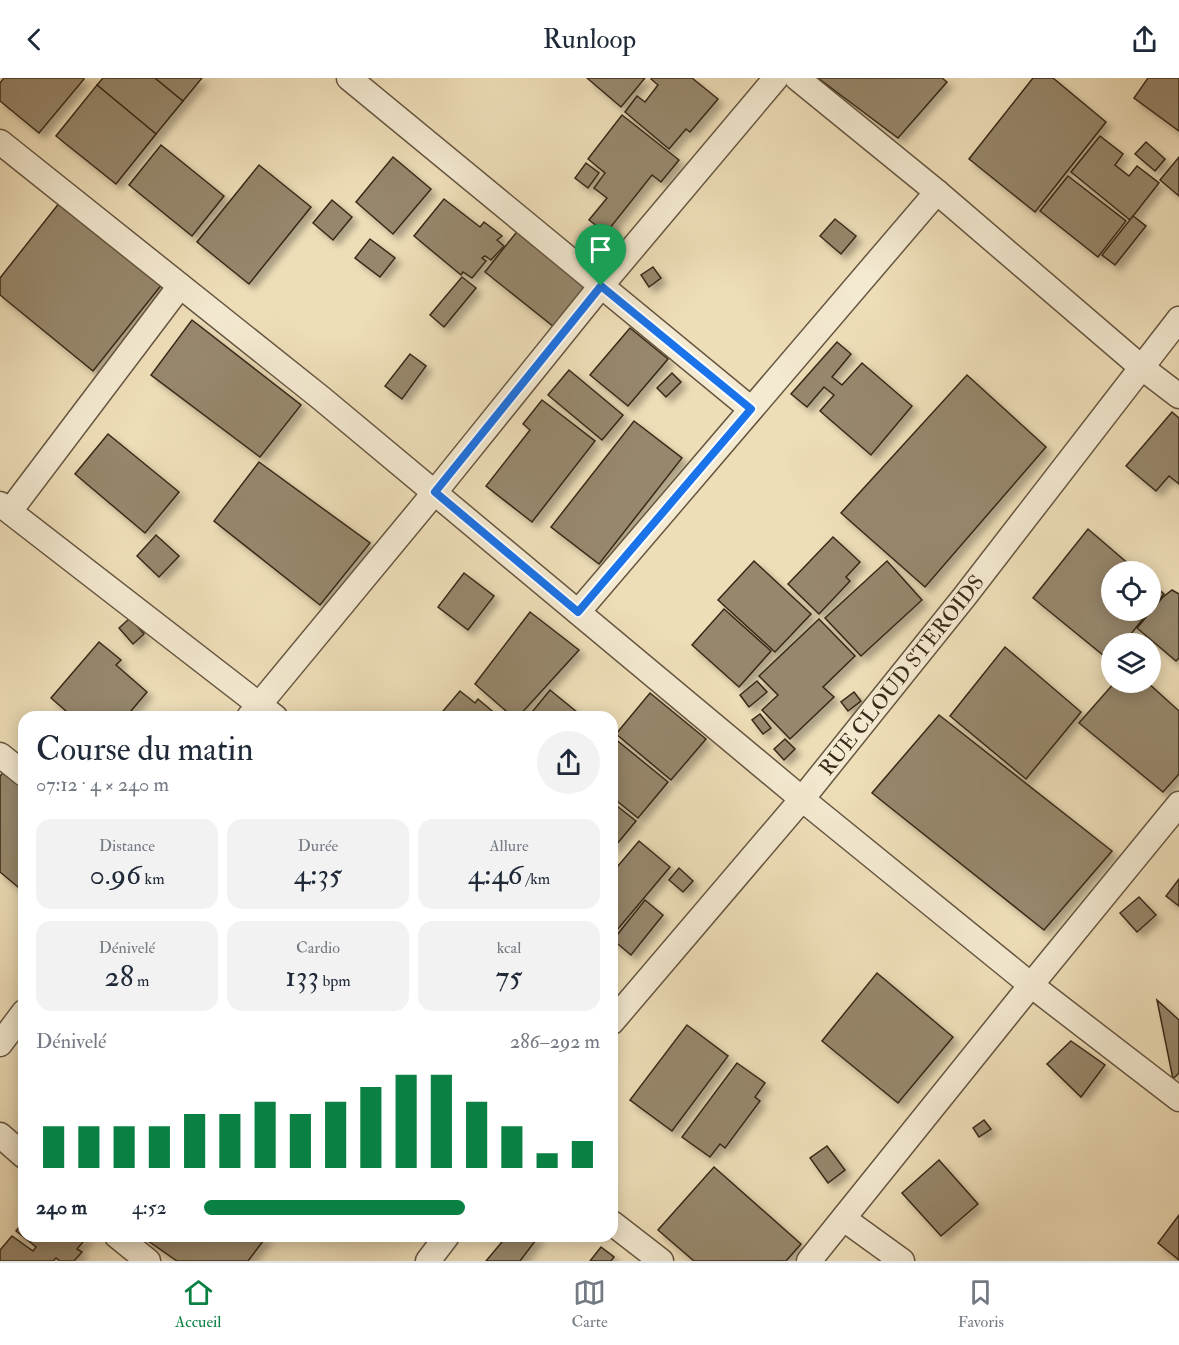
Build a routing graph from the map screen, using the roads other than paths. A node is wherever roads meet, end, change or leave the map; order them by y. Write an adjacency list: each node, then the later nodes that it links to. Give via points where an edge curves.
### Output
1 (776, 78): 7 (street)
2 (797, 78): 5 (street)
3 (356, 80): 7 (street)
4 (0, 142): 6 (street)
5 (937, 192): 9 (street); 11 (street)
6 (180, 286): 12 (street); 13 (street)
7 (601, 286): 11 (street); 12 (street)
8 (1179, 319): 9 (street, RUE CLOUD STEROIDS)
9 (1141, 367): 10 (street); 19 (street, RUE CLOUD STEROIDS, via 994,560)
10 (1179, 396)
11 (751, 409): 14 (street)
12 (435, 492): 14 (street); 16 (street)
13 (5, 508): 15 (street)
14 (578, 612): 19 (street)
15 (259, 711)
16 (263, 711)
17 (0, 755): 18 (street)
18 (18, 769)
19 (802, 799): 21 (street); 22 (street, RUE CLOUD STEROIDS)
20 (1179, 804): 21 (street)
21 (1031, 985): 25 (street); 28 (street)
22 (618, 1005)
23 (18, 1020): 24 (street)
24 (0, 1044)
25 (1179, 1099)
26 (0, 1135): 27 (street)
27 (18, 1151)
28 (844, 1219): 33 (street); 34 (street)
29 (618, 1228): 32 (street)
30 (442, 1242): 31 (street)
31 (428, 1261)
32 (661, 1261)
33 (809, 1261)
34 (902, 1261)

